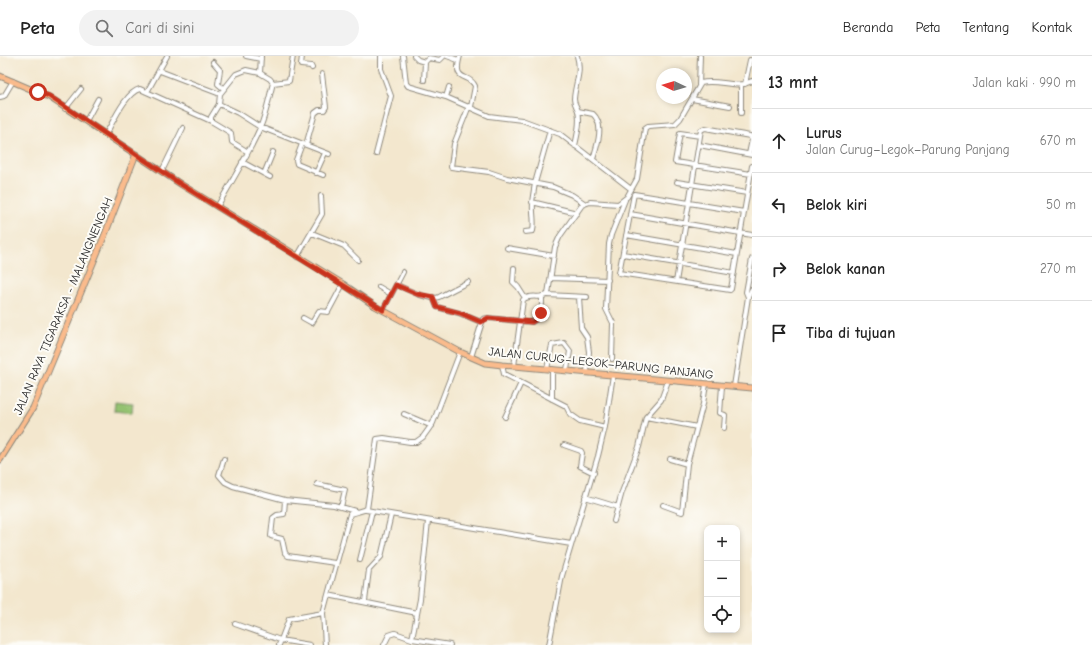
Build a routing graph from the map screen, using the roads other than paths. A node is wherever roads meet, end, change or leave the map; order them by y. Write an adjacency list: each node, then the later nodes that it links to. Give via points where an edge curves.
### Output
1 (167, 56): 17 (street)
2 (246, 56): 11 (street)
3 (293, 56): 24 (street, via 289,81)
4 (302, 56): 16 (street, via 301,65)
5 (381, 56): 57 (street, via 381,72 391,96)
6 (403, 56): 33 (street, via 407,85)
7 (414, 56): 15 (street)
8 (445, 56): 12 (street); 15 (street, via 440,60 429,58)
9 (577, 56): 41 (street, via 579,75 574,102)
10 (700, 56): 25 (street)
11 (261, 57): 18 (street)
12 (459, 58): 38 (street, via 457,68 460,75 475,86)
13 (750, 60): 26 (street)
14 (213, 62): 28 (street, via 220,70 218,84)
15 (425, 62): 21 (street)
16 (312, 68)
17 (160, 71): 30 (street); 31 (street)
18 (260, 73): 24 (street); 28 (street, via 246,70 239,72)
19 (322, 74): 50 (street, via 326,107 317,111)
20 (0, 76): 22 (main road, JALAN CURUG–LEGOK–PARUNG PANJANG)
21 (424, 80)
22 (13, 81): 32 (street, via 4,96); 40 (main road, JALAN CURUG–LEGOK–PARUNG PANJANG, via 49,96)
23 (752, 81): 26 (street)
24 (273, 83): 45 (street)
25 (699, 85): 26 (street, via 709,82); 34 (street)
26 (743, 85): 42 (street)
27 (450, 87): 33 (street)
28 (224, 88): 31 (street)
29 (81, 89): 40 (street)
30 (147, 92): 43 (street); 48 (street, via 140,89 130,94)
31 (220, 94): 36 (street)
32 (0, 97)
33 (446, 97): 38 (street)
34 (692, 98): 39 (street)
35 (98, 99): 44 (street)
36 (219, 104): 43 (street); 45 (street)
37 (688, 104): 71 (street, via 675,124 645,128 638,173)
38 (470, 106): 47 (street, via 489,116 522,120); 69 (street, via 454,144 452,167 489,172)
39 (730, 106)
40 (65, 109): 44 (main road, JALAN CURUG–LEGOK–PARUNG PANJANG)
41 (578, 111): 52 (street, via 579,128); 58 (street, via 594,114 598,121 599,137)
42 (741, 113)
43 (211, 121): 53 (street, via 232,134 232,142)
44 (86, 122): 48 (main road, JALAN CURUG–LEGOK–PARUNG PANJANG)
45 (260, 127): 50 (street); 53 (street)
46 (184, 128): 62 (street)
47 (550, 130): 52 (street, via 560,134); 69 (street)
48 (106, 134): 56 (main road, JALAN CURUG–LEGOK–PARUNG PANJANG)
49 (700, 136): 51 (street); 55 (street, via 701,130 705,128 750,136); 60 (street, via 680,133 675,162)
50 (304, 144): 63 (street, via 296,162); 63 (street, via 327,153)
51 (699, 145): 55 (street); 60 (street)
52 (575, 146): 58 (street)
53 (248, 152): 59 (street)
54 (273, 152): 64 (street)
55 (751, 153)
56 (136, 154): 62 (main road, JALAN CURUG–LEGOK–PARUNG PANJANG); 145 (main road, JALAN RAYA TIGARAKSA - MALANGNENGAH, via 33,408)
57 (376, 154)
58 (593, 159): 71 (street)
59 (242, 162): 64 (street); 78 (street)
60 (695, 165): 65 (street); 70 (street)
61 (752, 166): 65 (street)
62 (162, 171): 78 (main road, JALAN CURUG–LEGOK–PARUNG PANJANG)
63 (316, 173): 66 (street)
64 (264, 174): 67 (street)
65 (750, 174): 72 (street)
66 (323, 175)
67 (270, 178)
68 (677, 182): 70 (street)
69 (535, 183): 75 (street); 76 (street, via 557,188)
70 (692, 184): 72 (street); 77 (street)
71 (631, 189): 74 (street)
72 (747, 193): 79 (street)
73 (321, 196): 84 (street, via 322,214)
74 (625, 200): 76 (street, via 615,204); 101 (street, via 609,239)
75 (533, 202): 80 (street); 83 (street, via 533,231)
76 (584, 203): 80 (street)
77 (689, 203): 79 (street); 81 (street, via 634,194); 82 (street)
78 (217, 207): 93 (main road, JALAN CURUG–LEGOK–PARUNG PANJANG)
79 (744, 212): 85 (street)
80 (577, 213): 92 (street, via 560,236)
81 (630, 214): 82 (street); 86 (street)
82 (686, 224): 85 (street); 88 (street)
83 (525, 232)
84 (312, 233): 93 (street); 95 (street, via 344,246)
85 (740, 233): 87 (street); 91 (street)
86 (626, 235): 88 (street); 90 (street)
87 (752, 235)
88 (682, 244): 91 (street); 96 (street)
89 (507, 248): 92 (street)
90 (623, 254): 96 (street); 103 (street, via 620,273)
91 (737, 254): 99 (street)
92 (554, 256): 100 (street)
93 (297, 257): 104 (main road, JALAN CURUG–LEGOK–PARUNG PANJANG)
94 (752, 259): 113 (street, via 746,292)
95 (358, 260)
96 (679, 264): 99 (street); 103 (street)
97 (514, 268): 114 (street, via 513,282)
98 (404, 272): 105 (street)
99 (734, 273): 103 (street, via 729,291)
100 (551, 278): 101 (street); 109 (street)
101 (608, 280): 121 (street, via 606,309 613,323)
102 (468, 282): 110 (street, via 439,297)
103 (676, 282)
104 (343, 284): 115 (main road, JALAN CURUG–LEGOK–PARUNG PANJANG); 116 (street, via 328,312 319,311 312,323)
105 (396, 285): 108 (street); 110 (street, via 417,294)
106 (379, 287): 108 (street)
107 (752, 289): 113 (street)
108 (391, 294): 115 (street)
109 (544, 296): 111 (street); 114 (street); 117 (street, via 540,316 532,322)
110 (433, 297): 118 (street, via 437,307)
111 (579, 297): 112 (street); 126 (street, via 581,328 587,337 589,352)
112 (587, 297)
113 (748, 297): 132 (street)
114 (525, 298): 117 (street)
115 (383, 310): 119 (main road, JALAN CURUG–LEGOK–PARUNG PANJANG)
116 (303, 318)
117 (521, 320): 118 (street, via 488,318); 123 (street)
118 (481, 322): 120 (street)
119 (460, 352): 120 (main road, JALAN CURUG–LEGOK–PARUNG PANJANG); 138 (street)
120 (471, 358): 122 (main road, JALAN CURUG–LEGOK–PARUNG PANJANG)
121 (612, 359)
122 (502, 365): 123 (main road, JALAN CURUG–LEGOK–PARUNG PANJANG); 129 (street, via 504,374)
123 (514, 366): 124 (main road, JALAN CURUG–LEGOK–PARUNG PANJANG)
124 (550, 369): 125 (main road, JALAN CURUG–LEGOK–PARUNG PANJANG); 125 (street, via 552,346 564,343 570,351); 134 (street)
125 (567, 370): 126 (main road, JALAN CURUG–LEGOK–PARUNG PANJANG)
126 (587, 372): 127 (main road, JALAN CURUG–LEGOK–PARUNG PANJANG)
127 (613, 375): 128 (main road, JALAN CURUG–LEGOK–PARUNG PANJANG); 139 (street)
128 (668, 381): 130 (main road, JALAN CURUG–LEGOK–PARUNG PANJANG); 137 (street, via 661,400)
129 (521, 384): 134 (street); 136 (street)
130 (706, 384): 131 (main road, JALAN CURUG–LEGOK–PARUNG PANJANG); 140 (street)
131 (722, 386): 132 (main road, JALAN CURUG–LEGOK–PARUNG PANJANG); 141 (street, via 720,412 725,415)
132 (734, 386): 133 (main road, JALAN CURUG–LEGOK–PARUNG PANJANG)
133 (752, 388)
134 (552, 399): 139 (street, via 566,406 570,414 580,421)
135 (404, 414): 138 (street)
136 (505, 417)
137 (646, 417): 140 (street); 153 (street, via 639,447)
138 (432, 426): 154 (street, via 416,442 377,439)
139 (605, 427): 147 (street)
140 (697, 427): 146 (street)
141 (724, 428)
142 (564, 445): 147 (street, via 581,451 580,466)
143 (224, 459): 150 (street, via 219,473 225,482 242,490)
144 (670, 459): 146 (street)
145 (0, 460)
146 (687, 464): 151 (street, via 682,512)
147 (594, 473): 149 (street)
148 (317, 484): 152 (street, via 345,490)
149 (585, 497): 153 (street); 160 (street)
150 (285, 500): 152 (street); 162 (street, via 284,514 273,518 271,536 282,539 288,556)
151 (663, 505)
152 (341, 507): 155 (street)
153 (618, 507): 159 (street)
154 (366, 510): 155 (street); 156 (street)
155 (355, 511): 162 (street, via 347,520)
156 (372, 511): 157 (street); 161 (street)
157 (391, 515): 158 (street); 164 (street, via 381,556 369,570)
158 (428, 521): 160 (street); 166 (street)
159 (614, 521)
160 (571, 544): 175 (street, via 557,596)
161 (360, 560)
162 (335, 563): 163 (street)
163 (328, 594): 164 (street); 165 (street)
164 (365, 602): 166 (street)
165 (323, 613): 169 (street, via 289,619); 172 (street)
166 (417, 613): 168 (street)
167 (235, 624): 169 (street)
168 (412, 639): 170 (street); 173 (street, via 392,634 387,637)
169 (279, 643): 171 (street)
170 (440, 644): 174 (street)
171 (310, 645)
172 (325, 645)
173 (384, 645)
174 (450, 645)
175 (549, 645)

